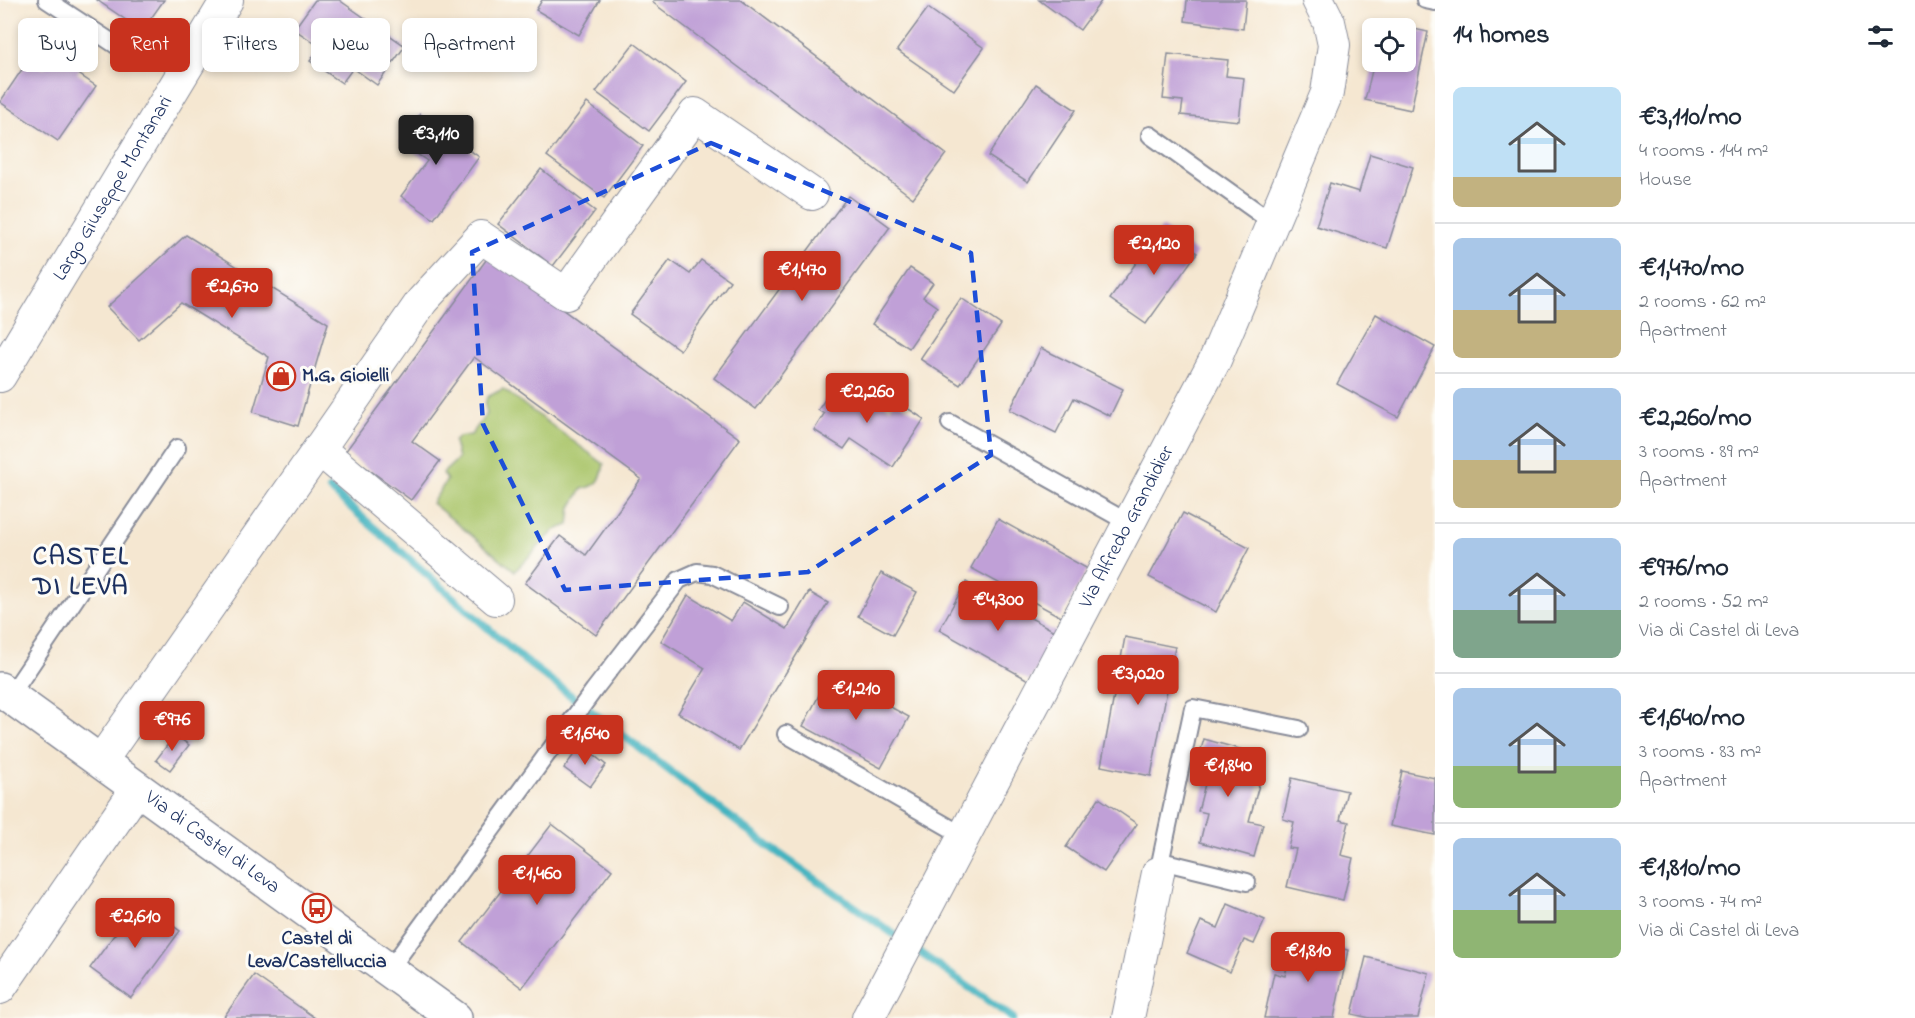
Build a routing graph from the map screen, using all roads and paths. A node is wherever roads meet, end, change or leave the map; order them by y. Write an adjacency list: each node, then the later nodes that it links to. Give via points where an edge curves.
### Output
1 (48, 0): 6 (lane)
2 (228, 0): 10 (street, Largo Giuseppe Montanari)
3 (1318, 0): 9 (street, Via Alfredo Grandidier, via 1332,34 1330,81)
4 (1425, 0): 5 (lane)
5 (1435, 2)
6 (110, 42)
7 (1150, 135): 9 (lane)
8 (812, 194): 13 (street, via 695,114 566,294 481,237 422,302)
9 (1273, 223): 14 (street, Via Alfredo Grandidier, via 1215,360)
10 (0, 376)
11 (950, 423): 14 (lane)
12 (177, 448): 17 (lane)
13 (319, 449): 15 (street); 20 (street)
14 (1129, 523): 22 (street, Via Alfredo Grandidier)
15 (496, 599)
16 (780, 607): 25 (lane, via 712,574 697,572 679,580)
17 (5, 692): 20 (street, Via di Castel di Leva)
18 (1299, 729): 23 (lane, via 1193,708)
19 (786, 734): 22 (lane)
20 (101, 761): 21 (street, Via di Castel di Leva)
21 (137, 789): 25 (street, Via di Castel di Leva); 26 (street)
22 (964, 836): 28 (street, Via Alfredo Grandidier)
23 (1160, 867): 24 (lane); 29 (street)
24 (1247, 882)
25 (389, 970): 27 (street, Via di Castel di Leva)
26 (0, 988)
27 (455, 1018)
28 (868, 1018)
29 (1128, 1018)

